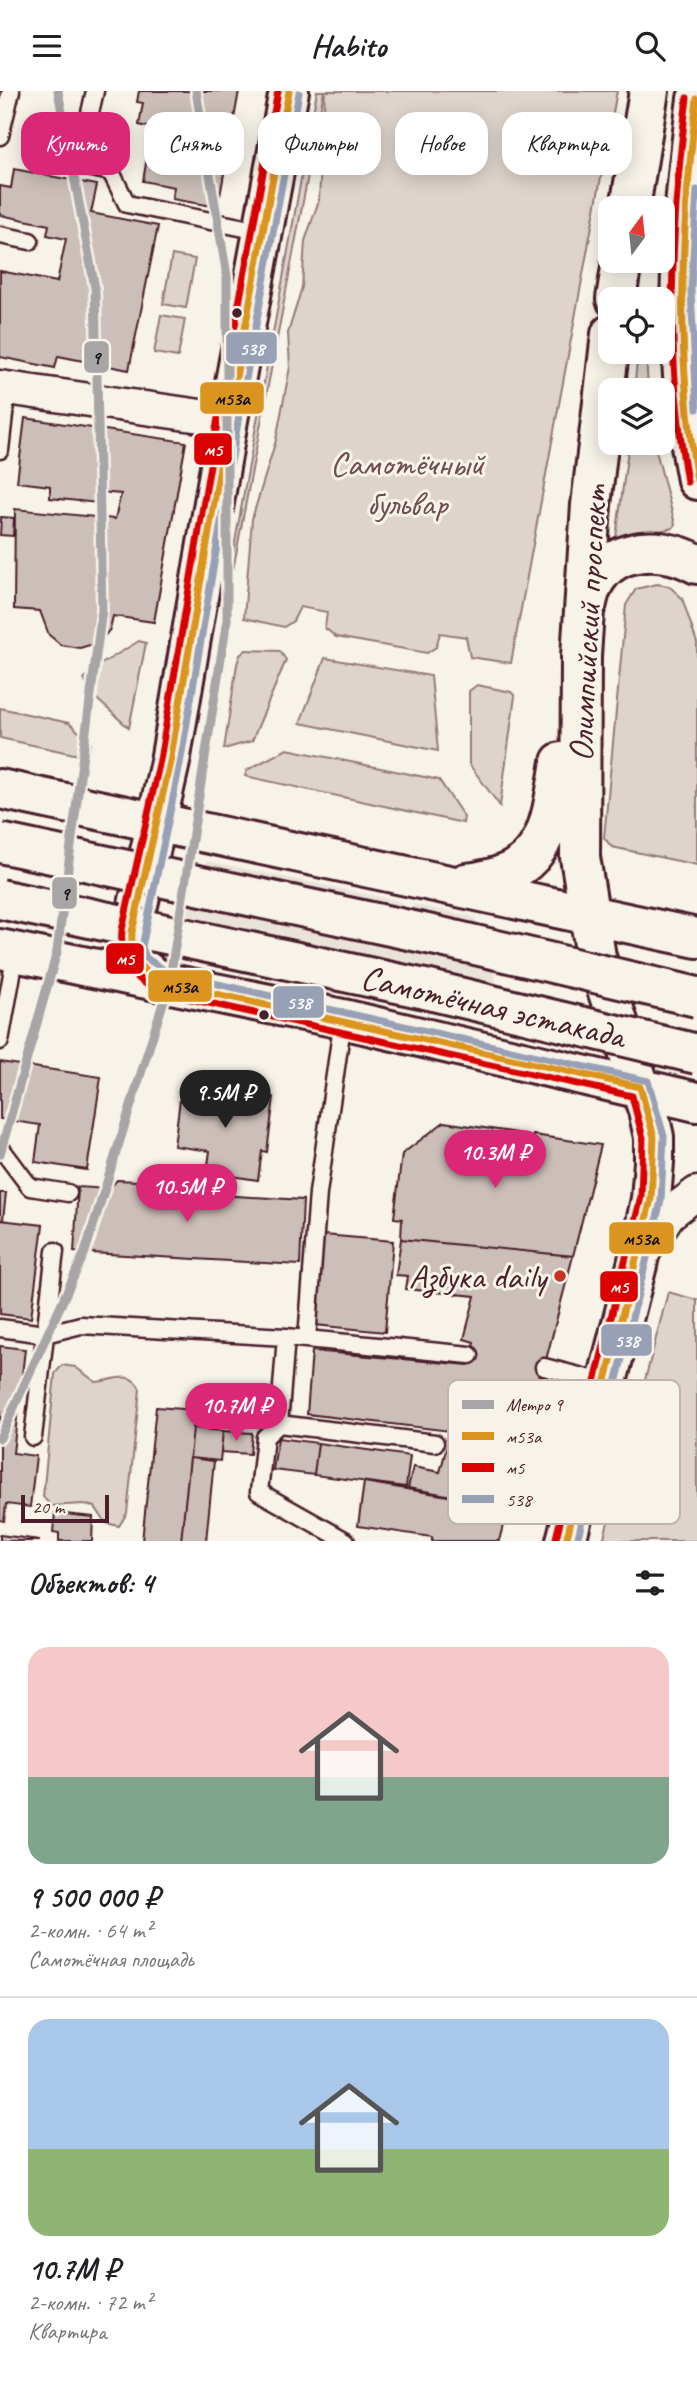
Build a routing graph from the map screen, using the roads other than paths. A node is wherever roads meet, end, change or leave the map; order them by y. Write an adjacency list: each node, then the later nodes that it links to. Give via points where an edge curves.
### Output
1 (11, 91): 7 (lane)
2 (95, 91): 6 (lane)
3 (289, 91): 10 (main road)
4 (649, 91): 9 (main road)
5 (697, 99): 17 (main road, via 680,259 678,340)
6 (90, 112)
7 (0, 136)
8 (112, 175): 10 (lane, via 127,204)
9 (632, 196)
10 (264, 232): 15 (main road)
11 (0, 235): 12 (lane)
12 (30, 241)
13 (607, 364): 19 (main road, Олимпийский проспект)
14 (4, 388): 15 (street); 16 (lane)
15 (228, 420): 22 (main road)
16 (0, 450)
17 (697, 480)
18 (697, 564): 19 (main road, via 678,553 659,550 625,554 613,561 589,591)
19 (584, 618): 20 (main road, Олимпийский проспект)
20 (581, 656): 24 (main road, via 542,843 512,872); 26 (main road, Олимпийский проспект, via 579,835)
21 (0, 789): 22 (main road)
22 (156, 822): 24 (main road); 29 (main road, via 131,949 142,970)
23 (0, 843): 30 (main road, Самотёчная эстакада, bridge)
24 (455, 884): 26 (main road)
25 (0, 899): 33 (main road, Самотёчная эстакада, bridge, via 425,989)
26 (589, 912): 27 (main road); 34 (main road, Олимпийский проспект, via 596,957)
27 (697, 938)
28 (8, 950): 29 (main road); 32 (lane)
29 (166, 983): 31 (main road)
30 (697, 997)
31 (343, 1019): 34 (main road); 44 (lane, via 318,1193)
32 (0, 1041)
33 (697, 1054)
34 (640, 1087): 35 (main road); 40 (main road, Олимпийский проспект, via 654,1137 654,1162)
35 (697, 1102)
36 (0, 1147): 37 (lane, via 30,1187)
37 (68, 1193)
38 (697, 1193): 40 (street, via 669,1214)
39 (55, 1251): 42 (lane)
40 (637, 1265): 48 (main road, Олимпийский проспект)
41 (0, 1328): 42 (lane)
42 (45, 1333): 43 (lane, via 75,1324); 50 (lane)
43 (285, 1337): 44 (lane); 49 (lane)
44 (307, 1339): 45 (lane)
45 (470, 1355)
46 (544, 1367): 47 (lane)
47 (594, 1380)
48 (607, 1380)
49 (279, 1424): 51 (lane); 53 (lane, via 265,1437 259,1492)
50 (33, 1437)
51 (435, 1443)
52 (570, 1524): 54 (main road, Олимпийский проспект)
53 (346, 1541)
54 (566, 1541)

